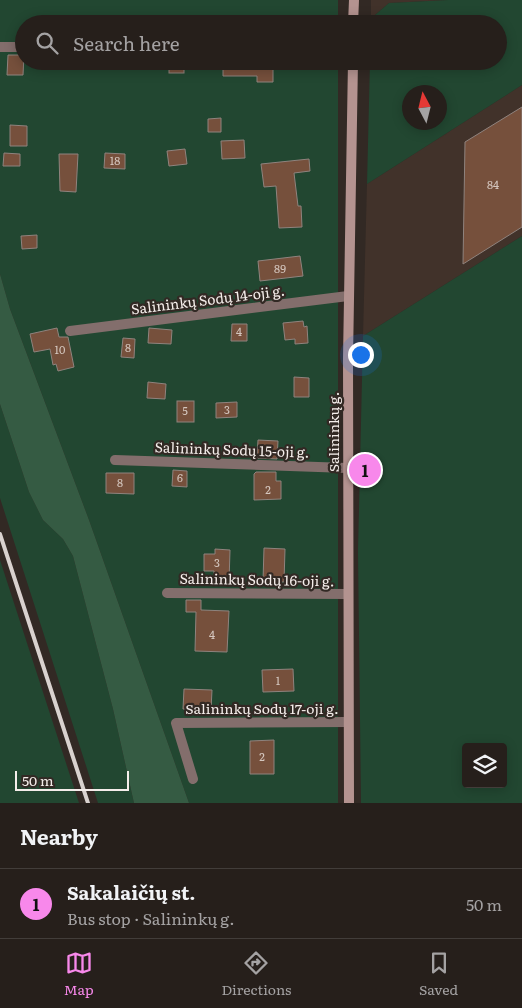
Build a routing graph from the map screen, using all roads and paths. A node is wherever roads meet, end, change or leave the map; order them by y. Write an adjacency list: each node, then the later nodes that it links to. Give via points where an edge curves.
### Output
1 (354, 0): 2 (main road)
2 (353, 15)
3 (0, 47): 4 (street)
4 (15, 47)
5 (353, 70): 6 (main road, Salininkų g.)
6 (348, 296): 7 (street, Salininkų Sodų 14-oji g.); 9 (main road, Salininkų g.)
7 (70, 331)
8 (115, 460): 9 (street, Salininkų Sodų 15-oji g.)
9 (348, 468): 11 (main road, Salininkų g.)
10 (167, 593): 11 (street, Salininkų Sodų 16-oji g.)
11 (347, 594): 12 (main road, Salininkų g.)
12 (348, 722): 13 (street, Salininkų Sodų 17-oji g., via 176,723); 14 (main road, Salininkų g.)
13 (194, 779)
14 (349, 803)

